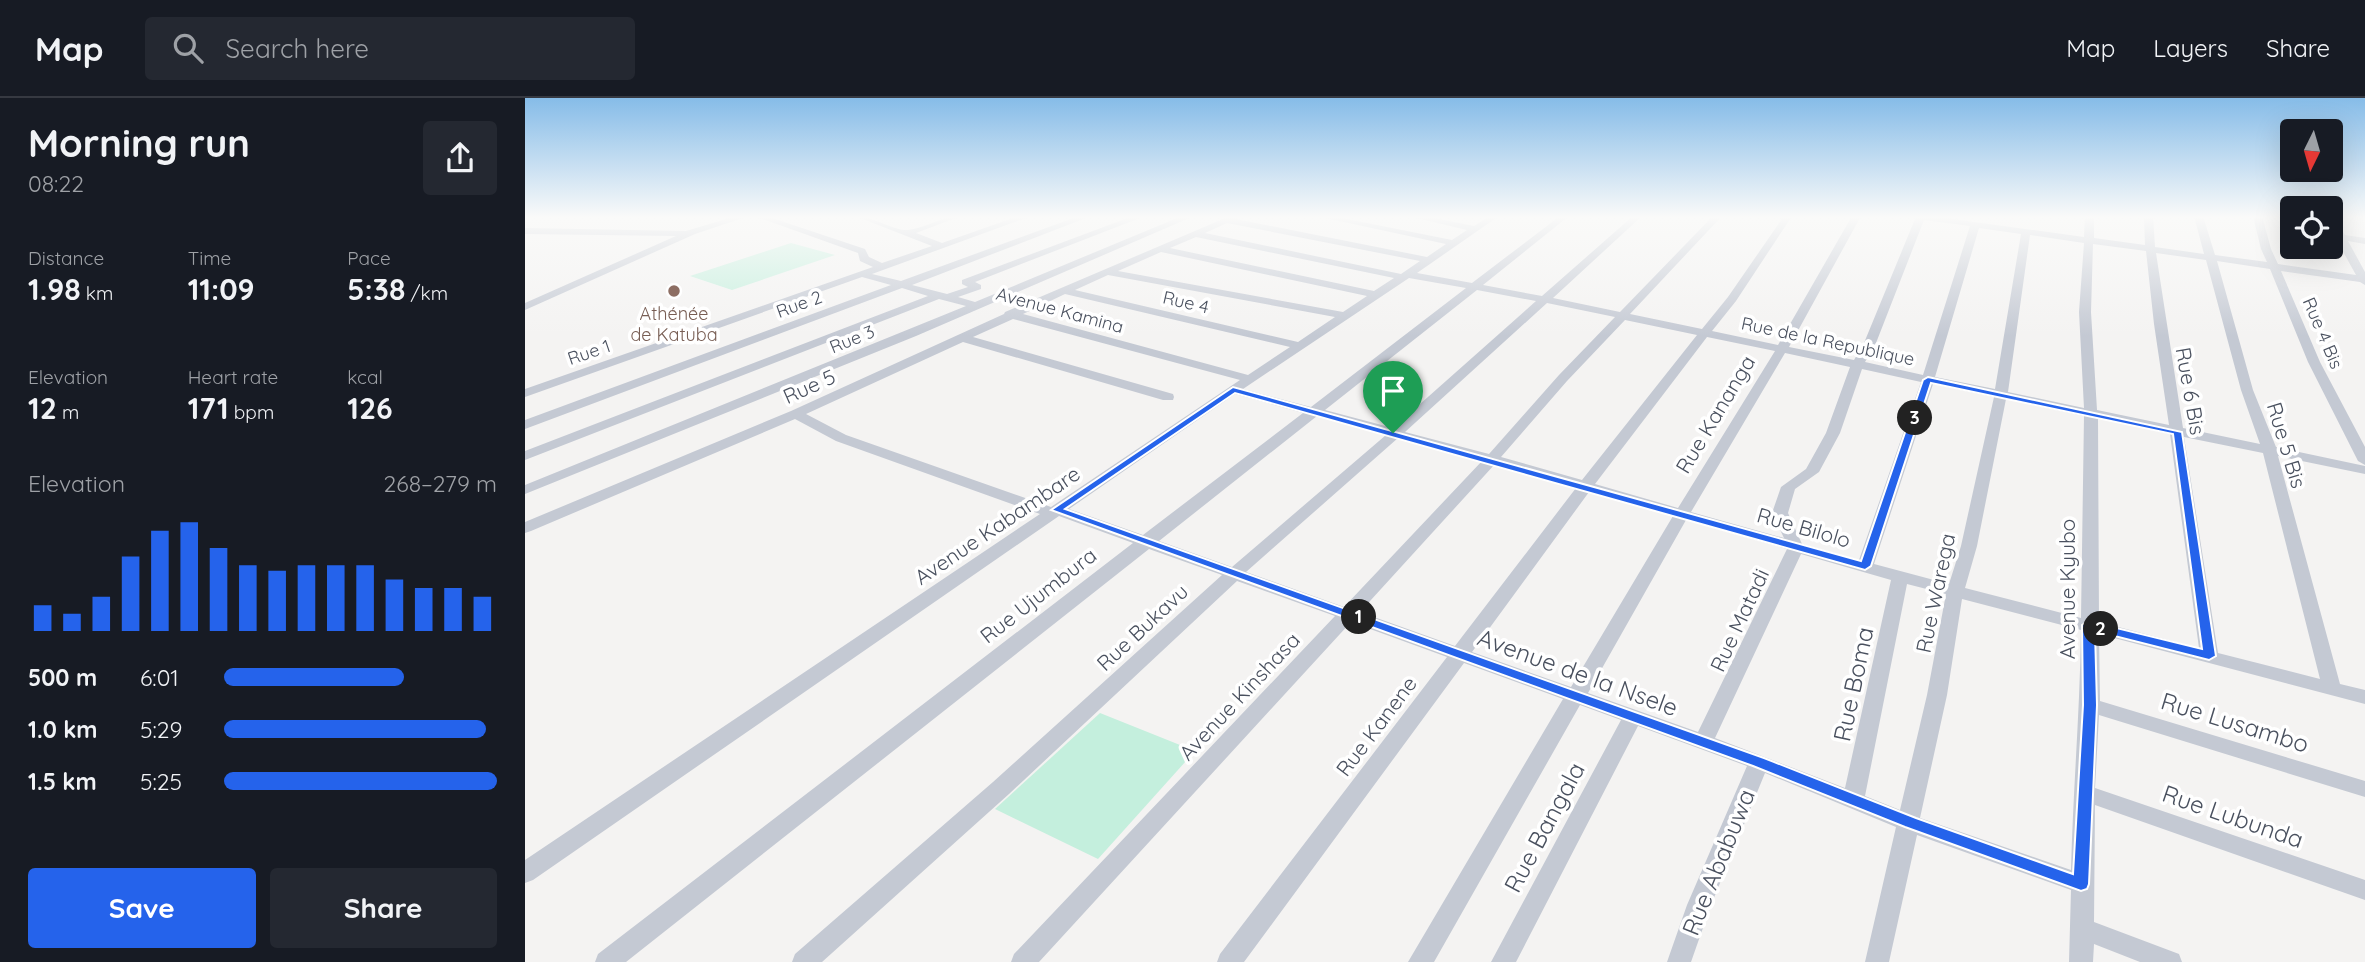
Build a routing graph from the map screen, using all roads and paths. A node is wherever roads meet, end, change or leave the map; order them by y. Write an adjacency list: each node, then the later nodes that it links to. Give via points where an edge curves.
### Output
1 (638, 256): 41 (street)
2 (864, 256): 28 (street)
3 (912, 256): 28 (street, Rue 1)
4 (976, 256): 34 (street, Rue 2)
5 (1033, 256): 38 (street, via 966,282 977,286)
6 (1092, 256): 40 (street, Rue 3)
7 (1143, 256): 30 (street, Rue 5)
8 (1194, 256): 37 (street)
9 (1309, 256): 32 (street, Rue de la Republique)
10 (1411, 256): 26 (street)
11 (1433, 256): 26 (street, Avenue Kabambare)
12 (1511, 256): 35 (street, Rue Ujumbura)
13 (1591, 256): 39 (street, Rue Bukavu)
14 (1679, 256): 44 (street, Avenue Kinshasa)
15 (1760, 256): 45 (street, Rue Kanene)
16 (1833, 256): 48 (street, Rue Kananga)
17 (1905, 256): 49 (street)
18 (1965, 256): 51 (street)
19 (2016, 256): 54 (street, Rue Warega)
20 (2087, 256): 58 (street, Avenue Kyubo)
21 (2151, 256): 60 (street, Rue 6 Bis)
22 (2186, 256): 27 (street)
23 (2210, 256): 27 (street, Rue 5 Bis)
24 (2269, 256): 29 (street, Rue 4 Bis)
25 (2351, 256): 33 (street)
26 (1428, 260): 32 (street, Avenue Kabambare)
27 (2211, 260): 29 (street); 62 (street, Rue 5 Bis)
28 (882, 267): 31 (street, Rue 1)
29 (2275, 268): 33 (street); 65 (street, Rue 4 Bis, via 2313,362)
30 (1106, 272): 36 (street, Rue 5); 43 (street)
31 (862, 274): 34 (street, Avenue Kamina); 53 (street, Rue 1)
32 (1404, 275): 35 (street, Rue de la Republique); 37 (street, Avenue Kabambare)
33 (2364, 281)
34 (899, 285): 38 (street, Avenue Kamina); 59 (street, Rue 2)
35 (1473, 286): 39 (street, Rue de la Republique); 56 (street, Rue Ujumbura)
36 (1063, 290): 42 (street, Rue 5); 47 (street, Rue 4)
37 (1376, 295): 43 (street, Avenue Kabambare)
38 (942, 297): 40 (street, Avenue Kamina); 63 (street)
39 (1542, 299): 44 (street, Rue de la Republique); 61 (street, Rue Bukavu)
40 (976, 306): 42 (street, Avenue Kamina); 68 (street, Rue 3)
41 (525, 307)
42 (1013, 315): 46 (street, Rue 5); 50 (street, Avenue Kamina)
43 (1345, 316): 47 (street, Avenue Kabambare)
44 (1622, 316): 45 (street, Rue de la Republique); 64 (street, Avenue Kinshasa)
45 (1703, 333): 48 (street, Rue de la Republique); 67 (street, Rue Kanene)
46 (964, 338): 55 (street); 57 (street, Rue 5)
47 (1300, 346): 50 (street, Avenue Kabambare)
48 (1780, 349): 49 (street, Rue de la Republique); 70 (street, Rue Kananga)
49 (1857, 365): 51 (street, Rue de la Republique); 73 (street, via 1831,438 1812,472 1788,487 1780,508)
50 (1250, 379): 52 (street, Avenue Kabambare)
51 (1928, 380): 54 (street, Rue de la Republique); 74 (street)
52 (1233, 390): 56 (street, Rue Bilolo); 69 (street, Avenue Kabambare)
53 (525, 393)
54 (2001, 394): 58 (street, Rue de la Republique); 77 (street, Rue Warega)
55 (1168, 397)
56 (1315, 411): 61 (street, Rue Bilolo); 72 (street, Rue Ujumbura)
57 (796, 414): 69 (street, Avenue de la Nsele, via 841,438); 71 (street, Rue 5)
58 (2091, 414): 60 (street, Rue de la Republique); 79 (street, Avenue Kyubo)
59 (525, 425)
60 (2177, 432): 62 (street, Rue de la Republique); 81 (street, Rue 6 Bis)
61 (1393, 433): 64 (street, Rue Bilolo); 75 (street, Rue Bukavu)
62 (2270, 451): 66 (street, Rue de la Republique); 82 (street, Rue 5 Bis)
63 (525, 456)
64 (1492, 459): 67 (street, Rue Bilolo); 78 (street, Avenue Kinshasa)
65 (2365, 461)
66 (2365, 470)
67 (1586, 486): 70 (street, Rue Bilolo); 80 (street, Rue Kanene)
68 (525, 490)
69 (1055, 511): 72 (street, Avenue de la Nsele); 93 (street, Avenue Kabambare)
70 (1682, 513): 73 (street, Rue Bilolo); 83 (street, Rue Kananga)
71 (525, 528)
72 (1144, 541): 75 (street, Avenue de la Nsele); 97 (street, Rue Ujumbura)
73 (1796, 547): 74 (street, Rue Bilolo); 87 (street, Rue Matadi)
74 (1865, 566): 76 (street, Rue Bilolo)
75 (1235, 573): 78 (street, Avenue de la Nsele); 98 (street, Rue Bukavu)
76 (1901, 577): 77 (street, Rue Bilolo); 91 (street, Rue Boma)
77 (1955, 592): 79 (street, Rue Bilolo); 92 (street, Rue Warega)
78 (1347, 613): 80 (street, Avenue de la Nsele); 99 (street, Avenue Kinshasa)
79 (2088, 625): 81 (street, Rue Bilolo); 85 (street, Avenue Kyubo)
80 (1457, 654): 83 (street, Avenue de la Nsele); 100 (street, Rue Kanene)
81 (2209, 656): 82 (street, Rue Bilolo)
82 (2332, 688): 84 (street, Rue Bilolo)
83 (1576, 697): 86 (street, Avenue de la Nsele); 101 (street, Rue Kananga)
84 (2365, 697)
85 (2090, 705): 89 (street, Rue Lusambo); 90 (street, Avenue Kyubo)
86 (1632, 718): 87 (street, Avenue de la Nsele); 102 (street, Rue Bangala)
87 (1703, 743): 88 (street, Avenue de la Nsele)
88 (1759, 762): 91 (street, Avenue de la Nsele); 103 (street, Rue Ababuwa)
89 (2365, 789)
90 (2084, 793): 94 (street, Avenue Kyubo); 95 (street, Rue Lubunda)
91 (1853, 801): 92 (street, Avenue de la Nsele)
92 (1910, 823): 94 (street, Avenue de la Nsele); 104 (street, Rue Warega)
93 (525, 873)
94 (2081, 884): 96 (street, Avenue Kyubo)
95 (2365, 890)
96 (2081, 928): 105 (street, Avenue Kyubo); 106 (street)
97 (607, 962)
98 (804, 962)
99 (1023, 962)
100 (1229, 962)
101 (1420, 962)
102 (1503, 962)
103 (1679, 962)
104 (1877, 962)
105 (2081, 962)
106 (2171, 962)

